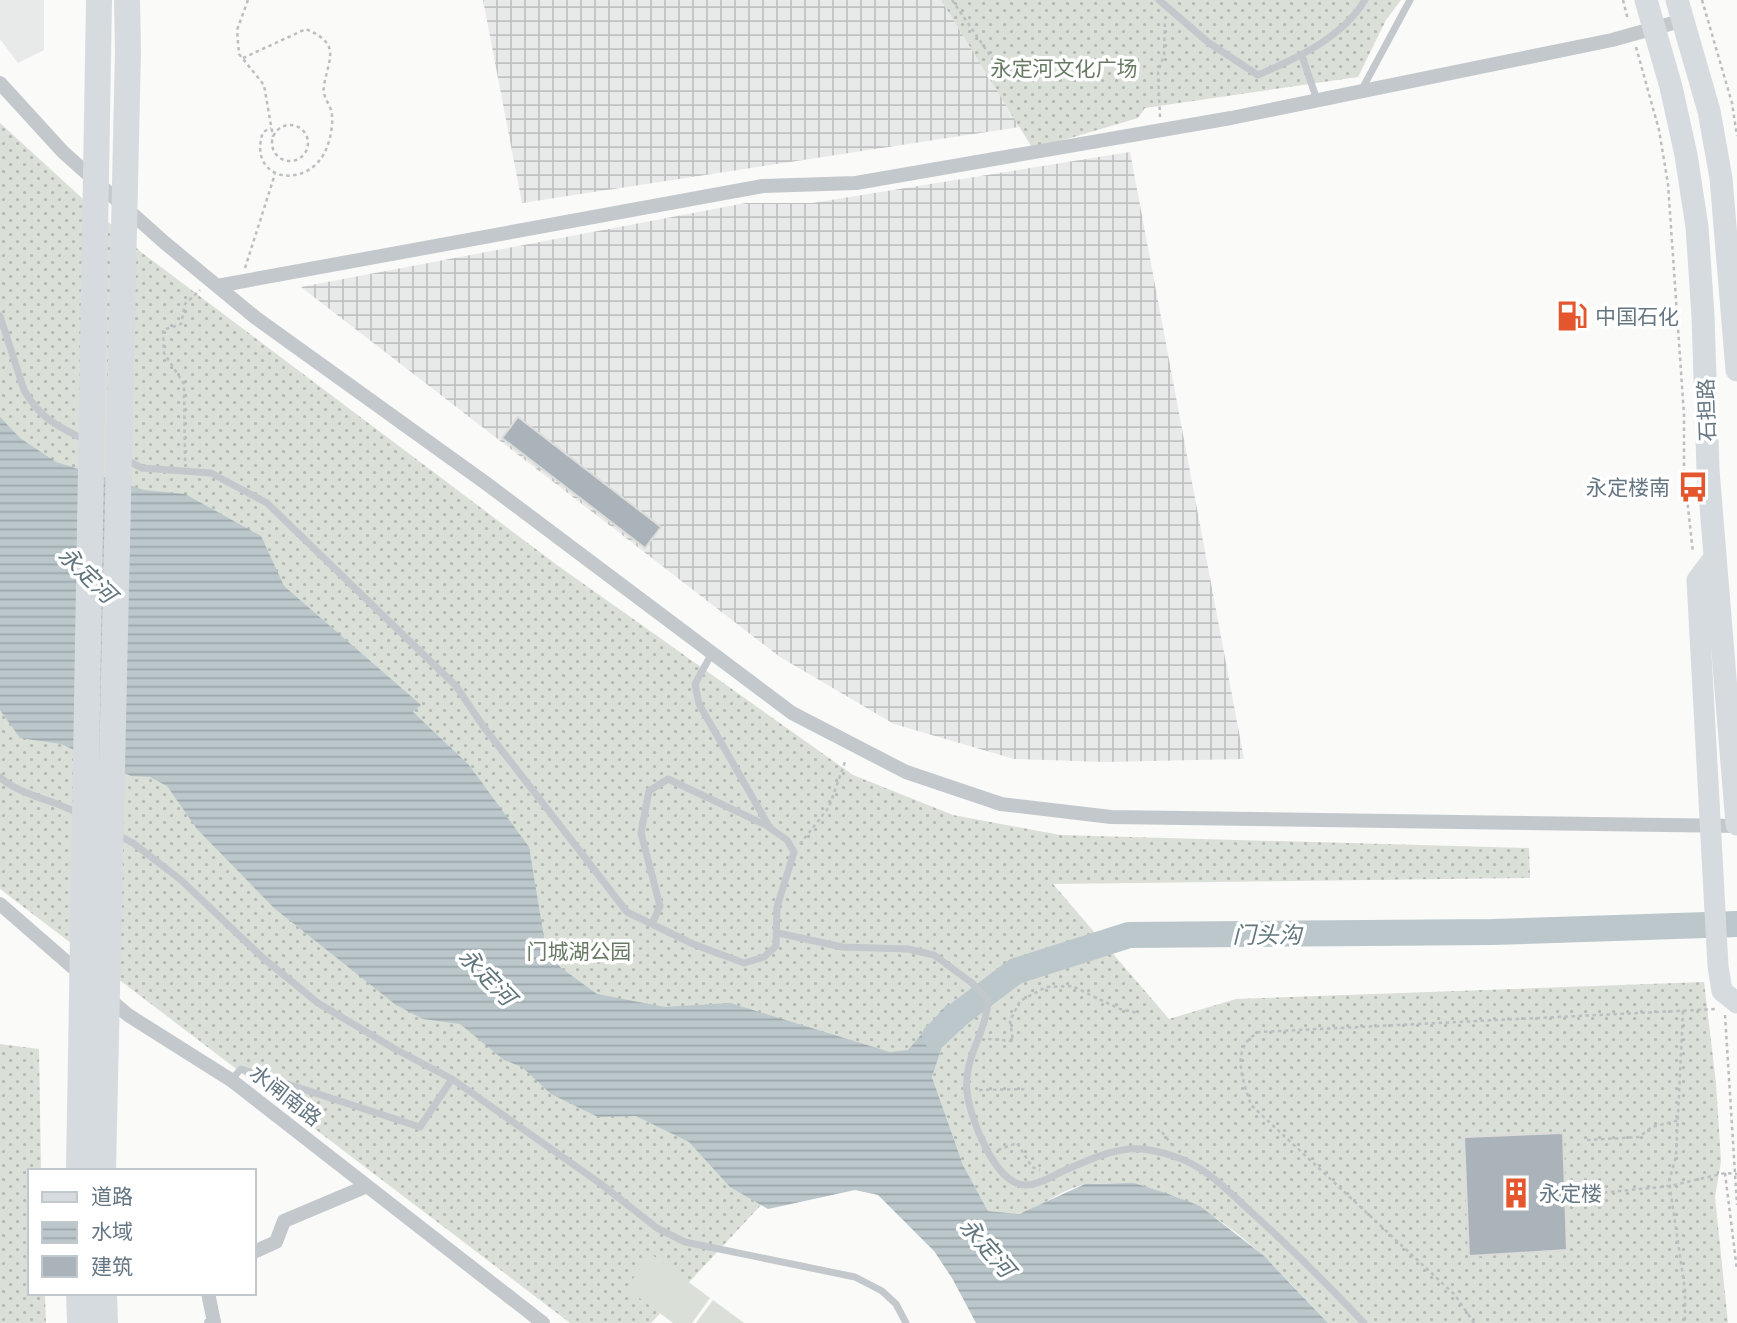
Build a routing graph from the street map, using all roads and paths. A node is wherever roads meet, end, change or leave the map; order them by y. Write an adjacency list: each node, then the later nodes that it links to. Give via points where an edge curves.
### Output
1 (99, 0): 59 (highway)
2 (127, 0): 60 (highway)
3 (248, 0): 16 (path, via 237,30)
4 (952, 0): 17 (path, via 996,64)
5 (1159, 0): 11 (lane)
6 (1364, 0): 15 (lane, via 1356,15)
7 (1410, 0): 19 (lane)
8 (1623, 0): 14 (path, 石担路)
9 (1646, 0): 13 (main road, 石担路)
10 (1702, 0): 23 (path)
11 (1167, 6): 15 (lane, via 1209,43 1258,75); 22 (path, via 1164,55 1158,72)
12 (1681, 10): 13 (street); 28 (main road, 石担路, via 1709,111)
13 (1654, 27): 14 (street); 34 (main road, 石担路, via 1686,155 1697,227)
14 (1632, 33): 19 (street); 35 (path, 石担路, via 1659,130 1668,184 1684,471)
15 (1302, 56): 20 (lane)
16 (243, 58): 21 (path, via 264,85); 25 (path, via 306,29 323,36 331,48 323,94 331,112 326,150 304,173 295,177)
17 (1024, 78)
18 (0, 83): 27 (street, via 63,152)
19 (1360, 92): 20 (street)
20 (1317, 101): 22 (street)
21 (271, 128): 24 (path); 25 (path, via 263,132 259,146 264,163)
22 (1160, 131): 26 (street, via 856,183 763,186)
23 (1737, 136)
24 (273, 137): 24 (path, via 273,149 281,159 293,161 309,146 307,135 298,127 286,125)
25 (275, 174): 26 (path)
26 (240, 282): 27 (street)
27 (214, 283): 33 (path, via 185,304 181,324 163,330 163,353 184,384); 36 (street)
28 (1735, 303): 30 (main road, 石担路)
29 (0, 316): 31 (lane, via 30,400 49,422)
30 (1737, 370)
31 (95, 445)
32 (107, 451): 33 (lane, via 142,468)
33 (185, 471): 46 (lane, via 211,473 267,503 300,533 456,686 627,912)
34 (1715, 556): 35 (street); 41 (main road, 石担路)
35 (1696, 580): 40 (street)
36 (712, 653): 37 (street, via 792,713); 43 (lane, via 695,684 699,704)
37 (850, 743): 40 (street, via 906,772 1001,804 1111,817); 44 (path, via 829,807)
38 (0, 777): 39 (lane)
39 (91, 820)
40 (1710, 825): 41 (street); 48 (street, via 1718,966 1722,991)
41 (1737, 825)
42 (101, 826): 52 (lane, via 133,843 181,880 318,1003)
43 (770, 828): 44 (lane, via 787,840); 46 (lane, via 668,779 649,792 641,833 660,906)
44 (794, 852): 47 (lane, via 777,907)
45 (0, 904): 53 (street, 水闸南路, via 128,1015)
46 (652, 924): 47 (lane, via 744,963 764,957 776,946)
47 (778, 933): 51 (lane, via 842,947 908,949 934,955 988,1000)
48 (1731, 1006): 49 (path); 62 (path)
49 (1683, 1011): 56 (path); 79 (path, via 1259,1032 1248,1038 1241,1053 1242,1078 1251,1105 1455,1296)
50 (1138, 1013): 51 (path, via 1072,986 1046,987 1020,1001 1010,1021 1013,1041)
51 (978, 1038): 55 (lane)
52 (452, 1079): 53 (lane, via 420,1127 241,1069); 77 (lane, via 657,1228 685,1242 855,1277 882,1291 896,1304)
53 (231, 1080): 65 (street, 水闸南路)
54 (1028, 1089): 55 (path)
55 (967, 1090): 58 (lane)
56 (1679, 1120): 57 (path, via 1652,1126 1639,1137); 64 (path)
57 (1587, 1140)
58 (988, 1153): 63 (lane, via 1010,1179 1024,1185); 63 (path, via 1017,1143 1032,1167)
59 (79, 1169)
60 (103, 1169)
61 (1725, 1173): 62 (path); 64 (path); 69 (path)
62 (1736, 1174): 67 (path)
63 (1054, 1175): 78 (lane, via 1130,1149 1177,1157 1207,1172 1307,1262)
64 (1670, 1185): 66 (path); 80 (path, via 1685,1290)
65 (368, 1186): 68 (street, via 284,1221 276,1242); 76 (street, 水闸南路)
66 (1590, 1194)
67 (1737, 1205)
68 (256, 1251)
69 (1737, 1270)
70 (79, 1295): 73 (highway)
71 (104, 1295): 74 (highway)
72 (208, 1295): 75 (street)
73 (80, 1323)
74 (104, 1323)
75 (211, 1323)
76 (543, 1323)
77 (905, 1323)
78 (1364, 1323)
79 (1474, 1323)
80 (1685, 1323)

